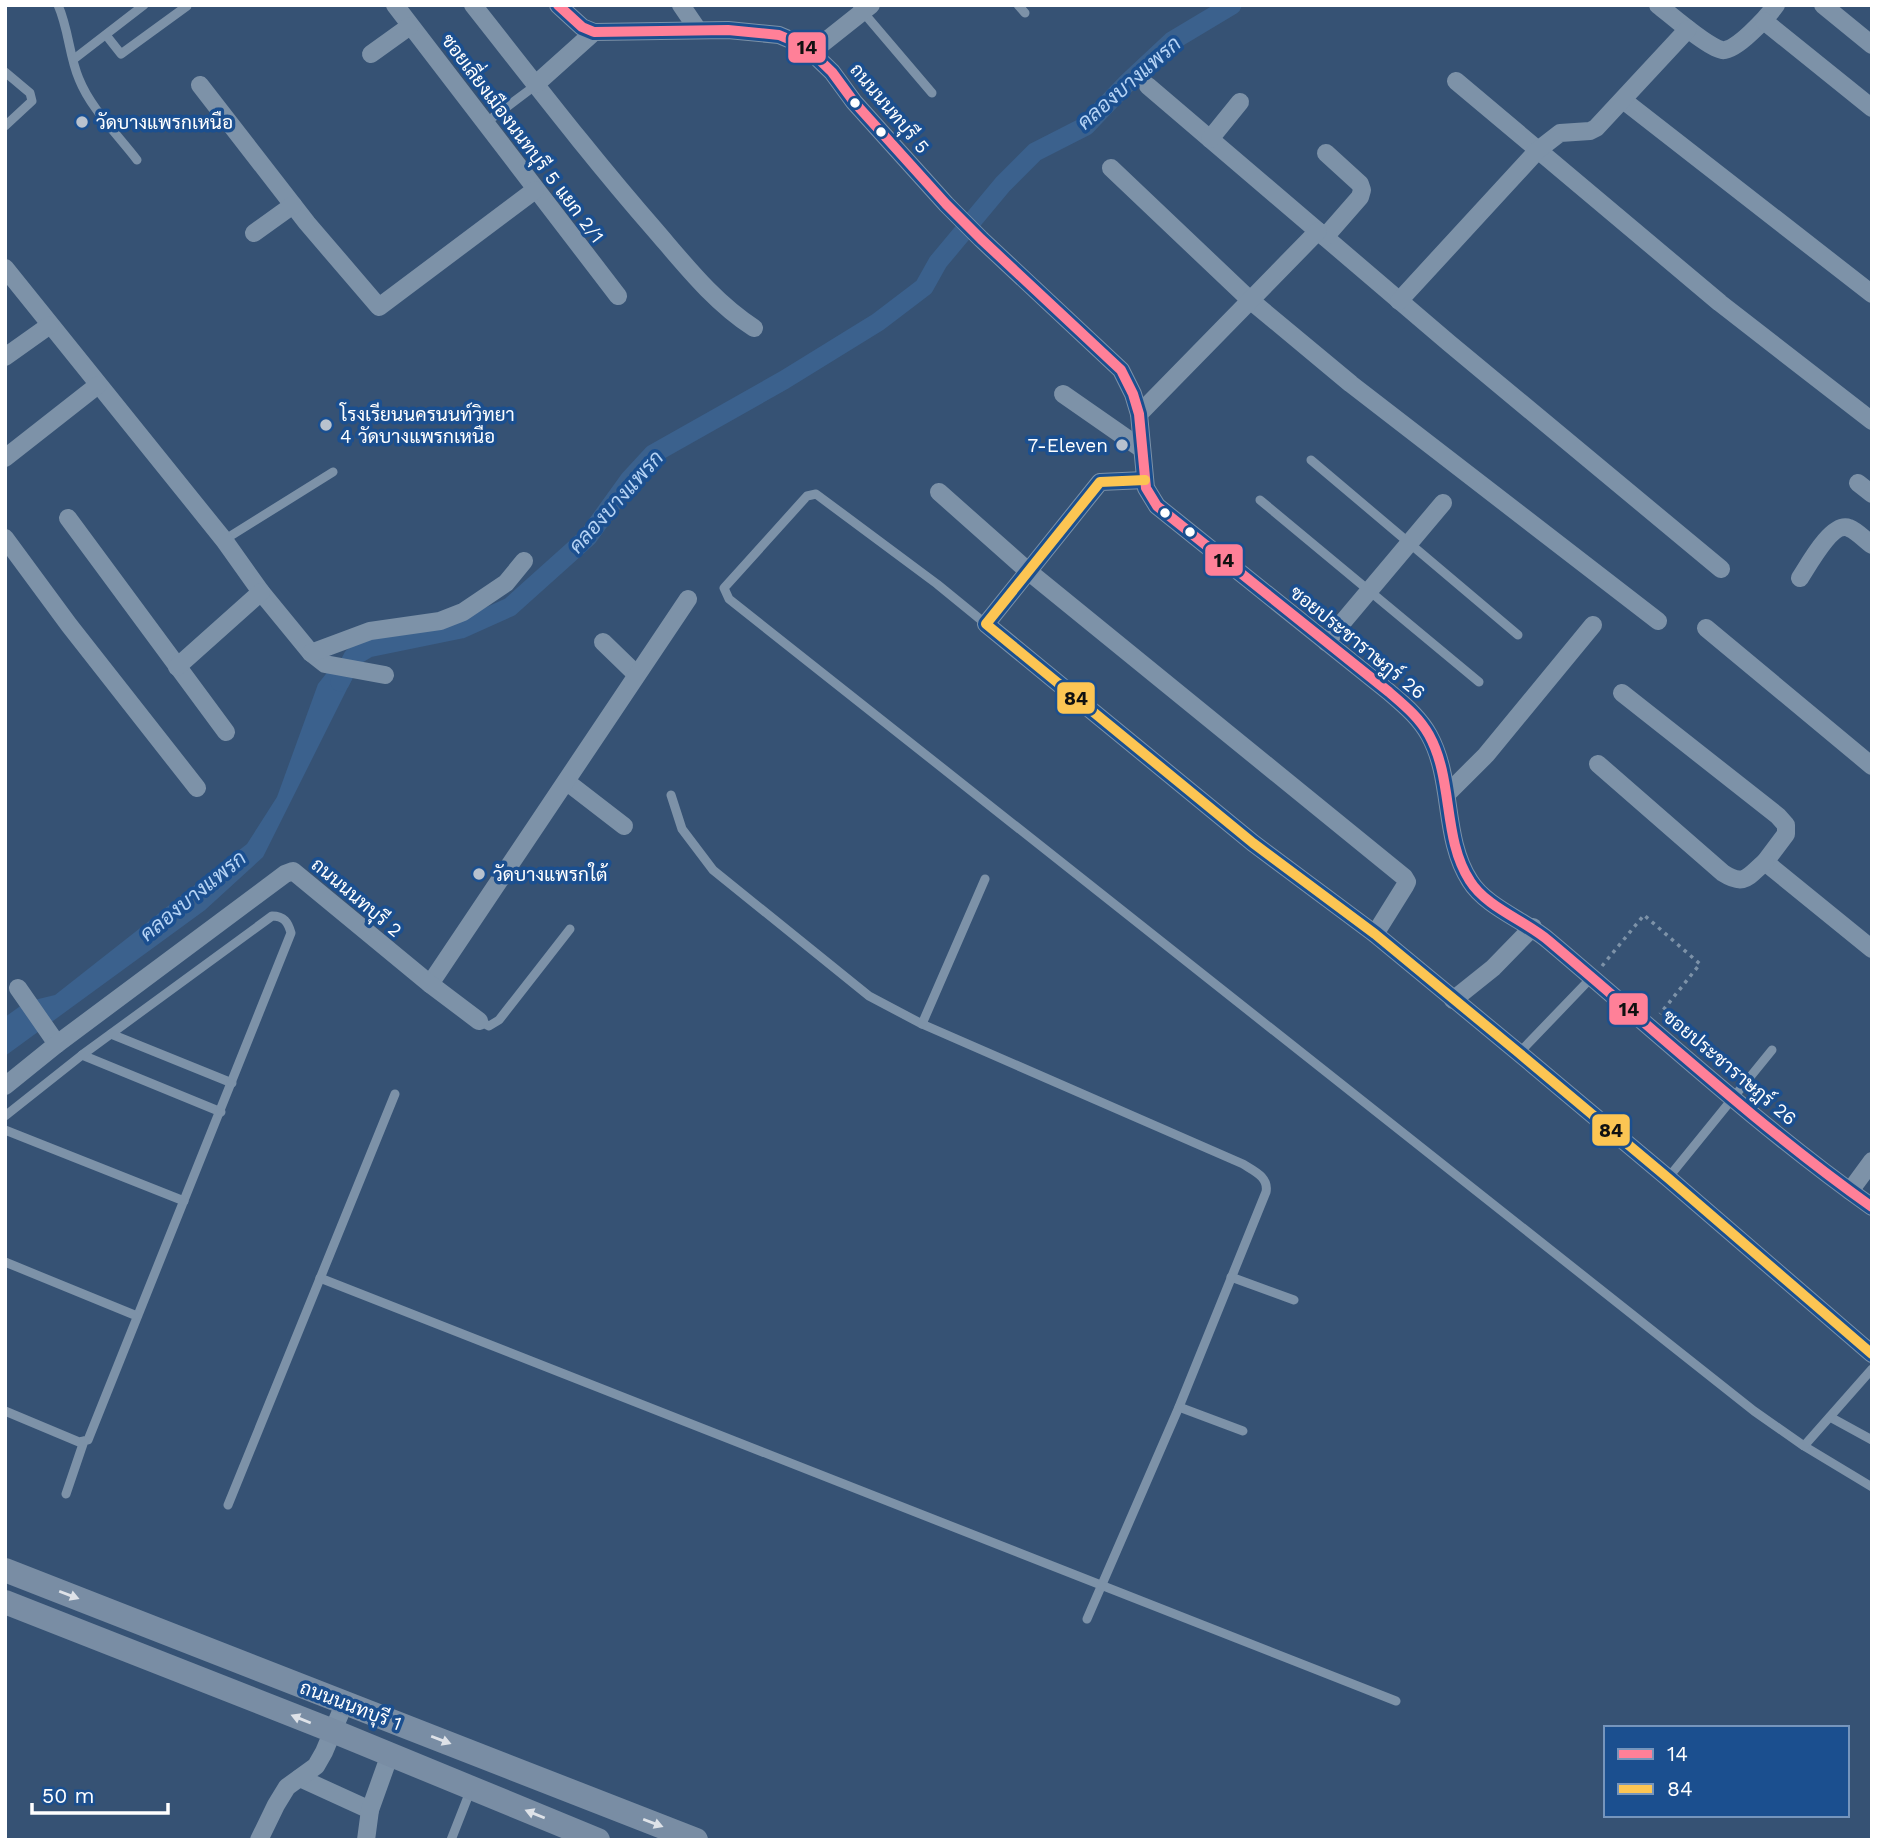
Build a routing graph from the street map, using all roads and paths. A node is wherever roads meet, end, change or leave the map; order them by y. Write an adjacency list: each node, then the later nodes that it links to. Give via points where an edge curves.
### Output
1 (58, 5): 21 (lane)
2 (144, 5): 17 (lane)
3 (395, 5): 13 (street, ซอยเลี่ยงเมืองนนทบุรี 5 แยก 2/1)
4 (473, 5): 24 (street)
5 (558, 5): 16 (street)
6 (681, 5): 15 (street)
7 (1658, 5): 14 (street)
8 (1776, 5): 12 (street)
9 (1824, 5): 18 (street)
10 (187, 6): 17 (lane, via 121,54)
11 (863, 8): 19 (street); 27 (lane)
12 (1764, 22): 14 (street, via 1728,50); 30 (street)
13 (410, 26): 20 (street); 31 (street, ซอยเลี่ยงเมืองนนทบุรี 5 แยก 2/1)
14 (1688, 29): 28 (street)
15 (698, 30): 16 (street, ถนนนนทบุรี 5); 19 (street, ถนนนนทบุรี 5, via 779,35)
16 (594, 32): 24 (street)
17 (106, 35): 21 (lane)
18 (1872, 45)
19 (813, 51): 42 (street, ถนนนนทบุรี 5, via 862,112)
20 (371, 54)
21 (74, 60): 36 (lane, via 86,92)
22 (5, 72): 32 (lane, via 30,93 32,101)
23 (1456, 81): 34 (street)
24 (536, 84): 31 (lane); 48 (street, via 712,296)
25 (200, 85): 39 (street)
26 (1148, 86): 33 (street)
27 (932, 93)
28 (1623, 100): 34 (street, via 1596,128 1560,133); 44 (street)
29 (1240, 102): 33 (street)
30 (1872, 108)
31 (484, 124): 38 (street, ซอยเลี่ยงเมืองนนทบุรี 5 แยก 2/1)
32 (5, 126)
33 (1210, 139): 41 (street)
34 (1538, 150): 47 (street); 54 (street, via 1720,303)
35 (1326, 153): 41 (street, via 1362,190)
36 (137, 160)
37 (1111, 168): 46 (street)
38 (535, 190): 39 (street, via 379,307); 45 (street, ซอยเลี่ยงเมืองนนทบุรี 5 แยก 2/1)
39 (293, 205): 40 (street)
40 (254, 233)
41 (1322, 234): 46 (street); 47 (street)
42 (981, 239): 53 (street, ซอยประชาราษฎร์ 26, via 1121,370)
43 (5, 268): 49 (street)
44 (1872, 294)
45 (618, 296)
46 (1250, 300): 53 (street); 75 (street, via 1351,384)
47 (1399, 300): 69 (street)
48 (754, 328)
49 (42, 330): 50 (street); 51 (street)
50 (5, 357)
51 (98, 385): 56 (street); 65 (street)
52 (1063, 394): 55 (street)
53 (1139, 414): 55 (street, ซอยประชาราษฎร์ 26)
54 (1872, 421)
55 (1142, 449): 59 (street, ซอยประชาราษฎร์ 26)
56 (5, 458)
57 (1311, 460): 66 (lane)
58 (333, 472): 65 (lane)
59 (1145, 480): 70 (street, via 1100,482); 81 (street, ซอยประชาราษฎร์ 26, via 1157,506)
60 (939, 492): 70 (street)
61 (1260, 500): 72 (lane)
62 (1443, 503): 66 (street)
63 (68, 518): 83 (street)
64 (5, 538): 92 (street)
65 (223, 540): 73 (street)
66 (1409, 543): 72 (street); 79 (lane)
67 (1872, 545): 71 (street, via 1849,528 1833,531)
68 (524, 561): 82 (street, via 506,583 463,612 428,624 370,631)
69 (1721, 569)
70 (1028, 571): 76 (street); 100 (street, via 1405,877 1405,886)
71 (1800, 578)
72 (1369, 590): 81 (street); 86 (lane)
73 (261, 592): 82 (street); 83 (street)
74 (688, 599): 84 (street)
75 (1658, 621)
76 (986, 624): 100 (street, via 1253,843); 139 (lane, via 816,494 807,496 724,588 729,599)
77 (1592, 625): 93 (street, via 1486,755)
78 (1706, 628): 90 (street)
79 (1518, 635)
80 (603, 642): 84 (street)
81 (1326, 642): 93 (street, ซอยประชาราษฎร์ 26, via 1418,718 1438,758)
82 (318, 659): 85 (street)
83 (177, 667): 88 (street)
84 (636, 674): 91 (street)
85 (385, 675)
86 (1479, 682)
87 (1622, 693): 96 (street, via 1786,825 1786,834)
88 (226, 732)
89 (1598, 764): 96 (street, via 1735,881 1744,880)
90 (1872, 765)
91 (567, 782): 95 (street); 103 (street)
92 (197, 788)
93 (1447, 794): 98 (street, ซอยประชาราษฎร์ 26, via 1457,856 1470,883 1485,898)
94 (671, 795): 107 (lane, via 682,829 713,870 869,996)
95 (624, 826)
96 (1765, 862): 101 (street)
97 (985, 879): 107 (lane)
98 (1533, 927): 102 (street, ซอยประชาราษฎร์ 26); 105 (street)
99 (570, 929): 106 (lane, via 499,1020 489,1026)
100 (1375, 934): 105 (street)
101 (1872, 948)
102 (1592, 977): 108 (street, ซอยประชาราษฎร์ 26); 108 (path, via 1644,915 1700,964); 112 (lane)
103 (430, 985): 106 (street, ถนนนนทบุรี 2); 110 (street, ถนนนนทบุรี 2, via 293,871)
104 (21, 992): 110 (street)
105 (1453, 1000): 112 (street)
106 (479, 1021)
107 (922, 1024): 127 (lane, via 1243,1164 1261,1176 1266,1192)
108 (1650, 1026): 117 (street, ซอยประชาราษฎร์ 26)
109 (111, 1034): 113 (lane); 114 (lane); 114 (lane, via 272,916 280,916 289,923 291,933)
110 (54, 1039): 115 (street, ถนนนนทบุรี 2)
111 (1772, 1050): 117 (lane)
112 (1519, 1053): 122 (street)
113 (82, 1055): 118 (lane); 119 (lane)
114 (232, 1083): 118 (lane)
115 (5, 1086)
116 (395, 1094): 128 (lane)
117 (1733, 1099): 122 (lane); 123 (street, ซอยประชาราษฎร์ 26)
118 (221, 1112): 124 (lane)
119 (5, 1116)
120 (5, 1130): 124 (lane)
121 (1872, 1161): 123 (street)
122 (1668, 1178): 131 (street)
123 (1850, 1191): 125 (street, ซอยประชาราษฎร์ 26)
124 (184, 1201): 130 (lane)
125 (1872, 1207)
126 (5, 1262): 130 (lane)
127 (1231, 1277): 129 (lane); 133 (lane)
128 (320, 1278): 142 (lane); 144 (lane)
129 (1294, 1300)
130 (137, 1316): 138 (lane)
131 (1872, 1354)
132 (1872, 1369): 135 (lane)
133 (1179, 1407): 136 (lane); 144 (lane)
134 (5, 1411): 138 (lane)
135 (1830, 1417): 137 (lane); 139 (lane)
136 (1243, 1431)
137 (1872, 1440)
138 (84, 1441): 141 (lane)
139 (1804, 1446): 140 (lane)
140 (1872, 1487)
141 (66, 1494)
142 (228, 1505)
143 (5, 1570): 148 (main road, ถนนนนทบุรี 1, one-way to 148)
144 (1102, 1585): 146 (lane); 147 (lane)
145 (5, 1602): 149 (main road, ถนนนนทบุรี 1, one-way to 145)
146 (1087, 1619)
147 (1396, 1701)
148 (345, 1702): 149 (street); 158 (main road, ถนนนนทบุรี 1, one-way to 158)
149 (333, 1731): 150 (main road, ถนนนนทบุรี 1); 151 (street, via 316,1766)
150 (390, 1754): 152 (main road, ถนนนนทบุรี 1); 153 (street)
151 (300, 1778): 153 (street); 154 (street, via 275,1805)
152 (472, 1788): 156 (lane); 157 (main road, ถนนนนทบุรี 1, one-way to 152)
153 (370, 1810): 155 (street)
154 (259, 1840)
155 (366, 1840)
156 (452, 1840)
157 (598, 1840)
158 (696, 1840)

